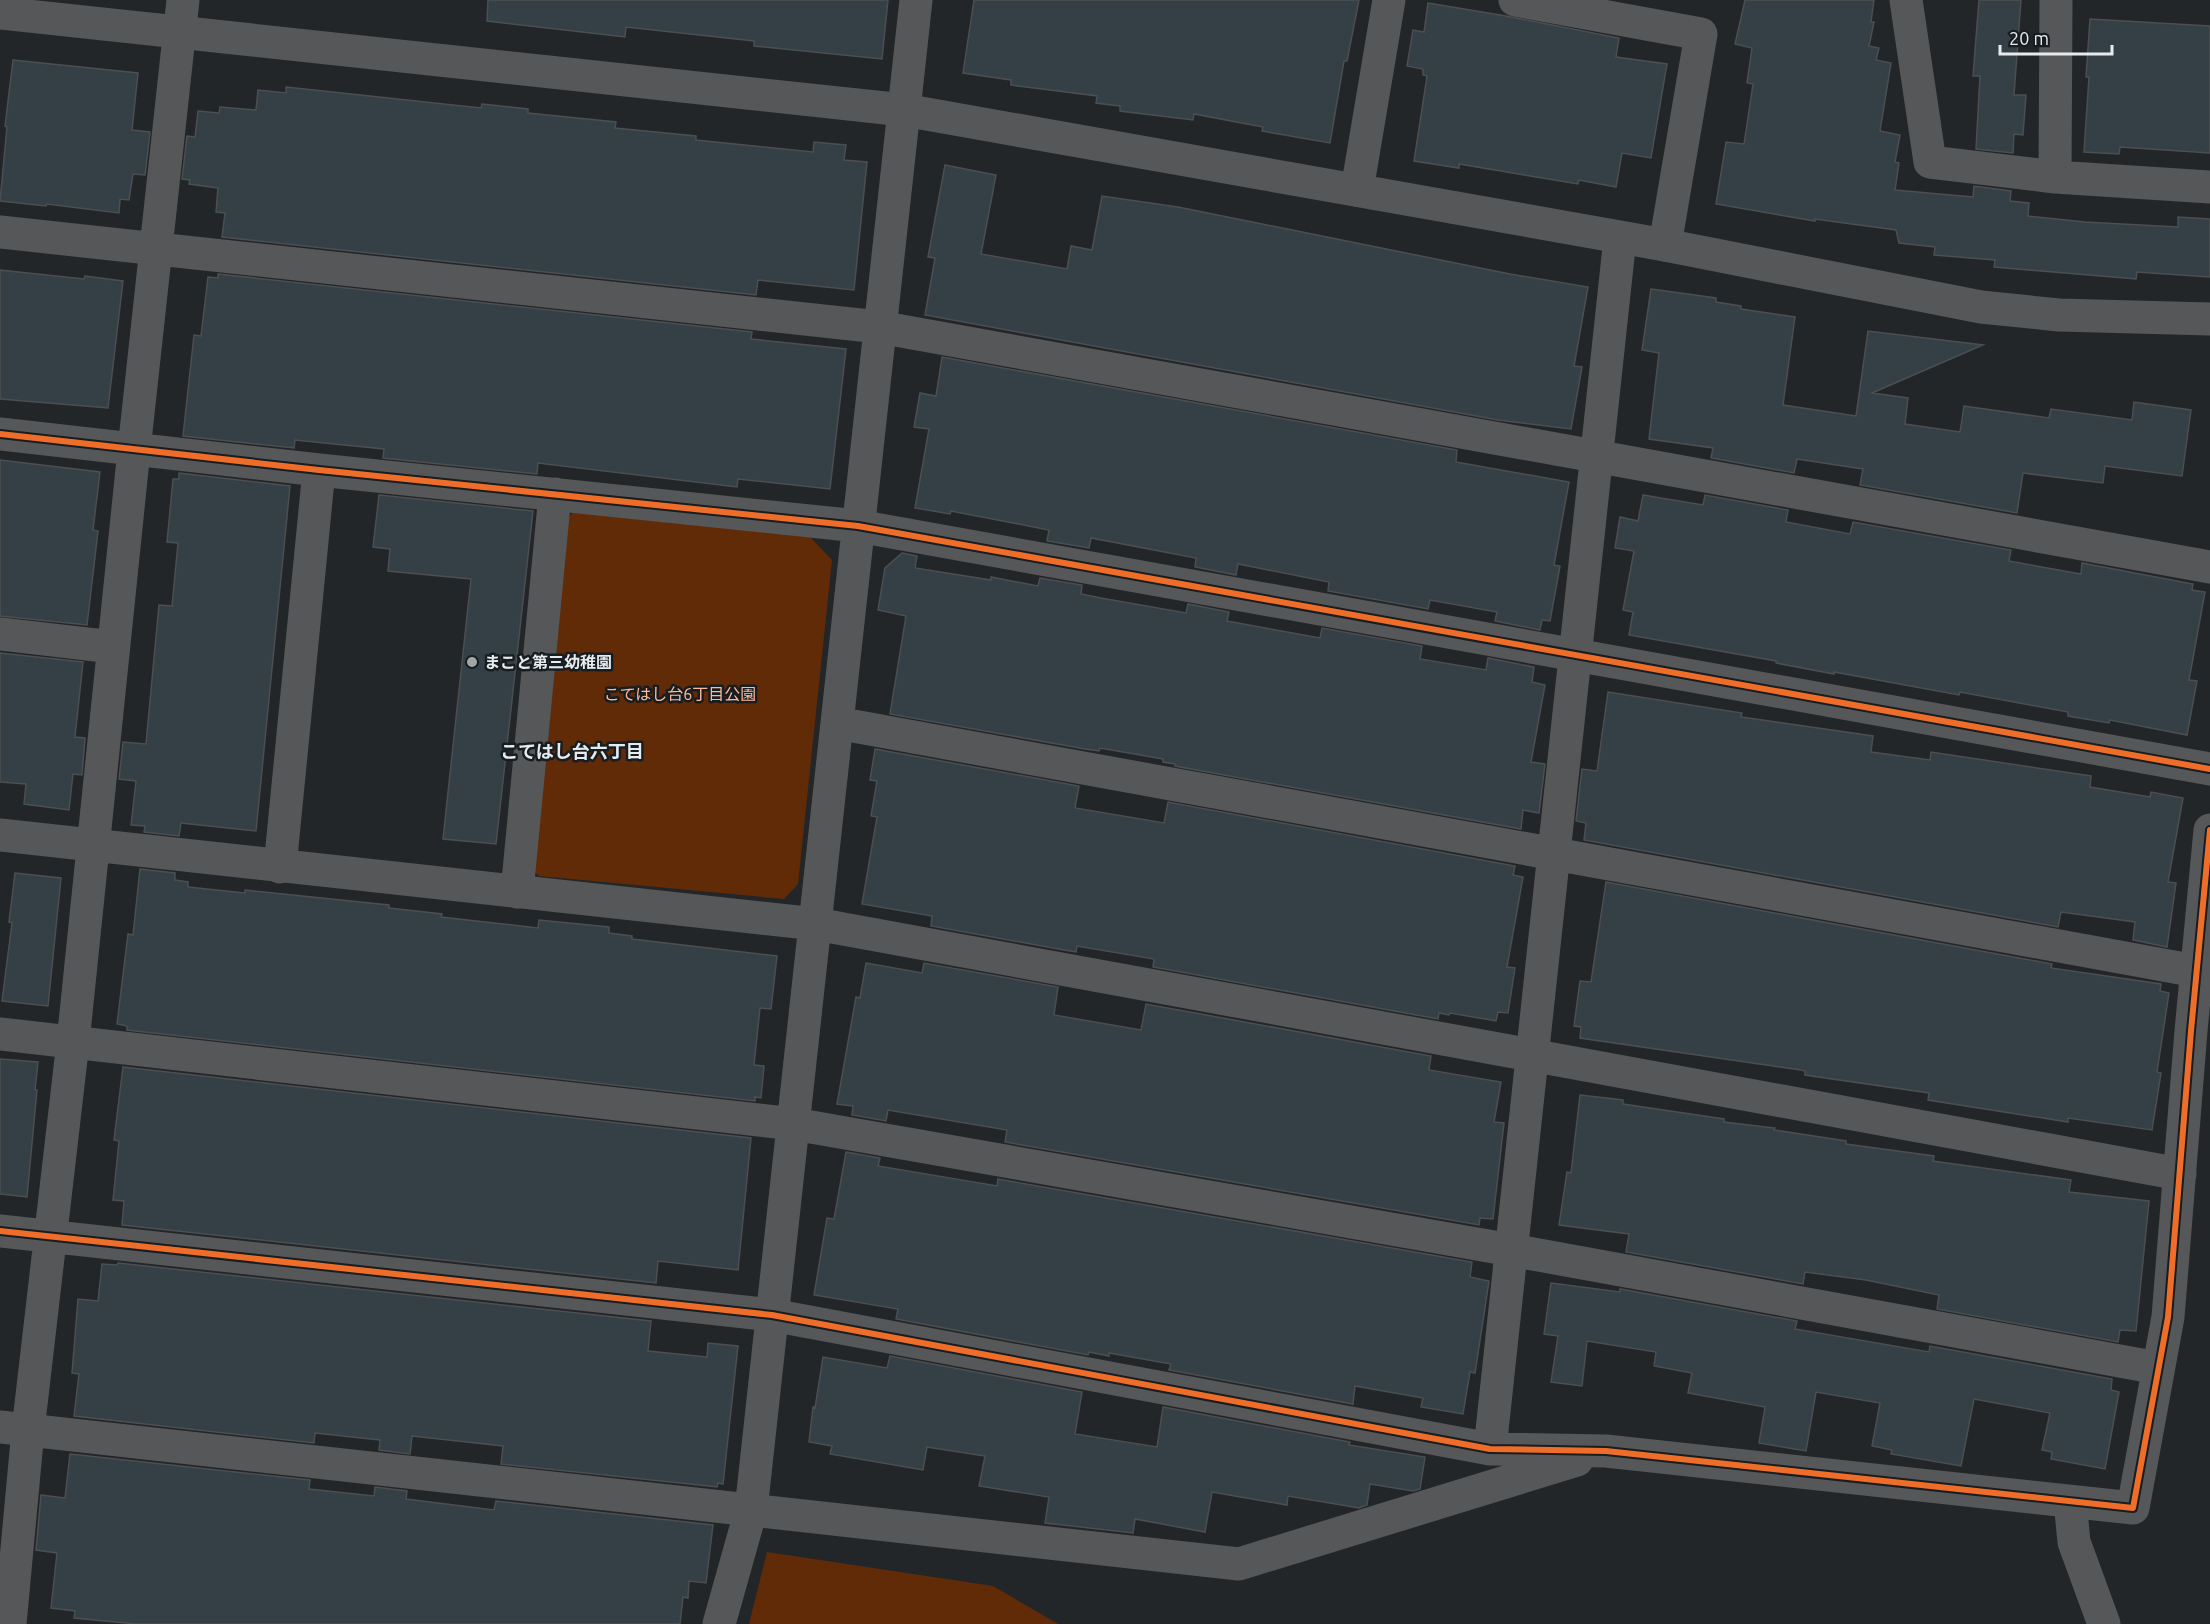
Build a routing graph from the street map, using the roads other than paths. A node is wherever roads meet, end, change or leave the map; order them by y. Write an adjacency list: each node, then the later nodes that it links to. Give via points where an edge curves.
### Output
1 (183, 0): 8 (street)
2 (916, 0): 9 (street)
3 (1389, 0): 12 (street)
4 (1515, 0): 15 (street, via 1701,34)
5 (1906, 0): 10 (street, via 1930,162)
6 (2056, 0): 10 (street)
7 (0, 13): 8 (street)
8 (180, 33): 9 (street); 16 (street)
9 (904, 110): 12 (street); 18 (street)
10 (2055, 177): 11 (street)
11 (2210, 187)
12 (1358, 190): 14 (street)
13 (0, 232): 16 (street)
14 (1620, 238): 15 (street); 21 (street)
15 (1665, 245): 17 (street, via 1981,307 2059,315)
16 (156, 249): 18 (street); 20 (street)
17 (2210, 319)
18 (879, 327): 21 (street); 24 (street)
19 (0, 434): 20 (street)
20 (134, 450): 22 (street); 27 (street)
21 (1597, 456): 25 (street); 28 (street)
22 (319, 470): 23 (street); 35 (street)
23 (555, 494): 24 (street); 36 (street)
24 (858, 526): 28 (street); 29 (street)
25 (2210, 567)
26 (0, 634): 27 (street)
27 (113, 647): 33 (street)
28 (1575, 656): 30 (street); 34 (street)
29 (837, 723): 34 (street); 37 (street)
30 (2210, 769)
31 (2210, 830): 38 (street)
32 (0, 835): 33 (street)
33 (93, 845): 35 (street); 41 (street)
34 (1555, 852): 38 (street); 42 (street)
35 (280, 867): 36 (street)
36 (517, 892): 37 (street)
37 (816, 924): 42 (street); 43 (street)
38 (2196, 970): 39 (street)
39 (2200, 1032): 44 (street)
40 (0, 1034): 41 (street)
41 (73, 1042): 43 (street); 46 (street)
42 (1533, 1054): 44 (street); 47 (street)
43 (794, 1124): 47 (street); 48 (street)
44 (2180, 1173): 49 (street, via 2168,1317)
45 (0, 1231): 46 (street)
46 (50, 1237): 48 (street); 50 (street)
47 (1512, 1250): 49 (street); 51 (street)
48 (772, 1315): 51 (street); 54 (street)
49 (2158, 1368): 53 (street, via 2133,1508)
50 (14, 1428): 54 (street); 55 (street)
51 (1490, 1449): 52 (street)
52 (1606, 1451): 53 (street); 54 (street, via 1239,1564)
53 (2070, 1501): 57 (street, via 2074,1542)
54 (751, 1510): 56 (street)
55 (10, 1624)
56 (719, 1624)
57 (2104, 1624)

